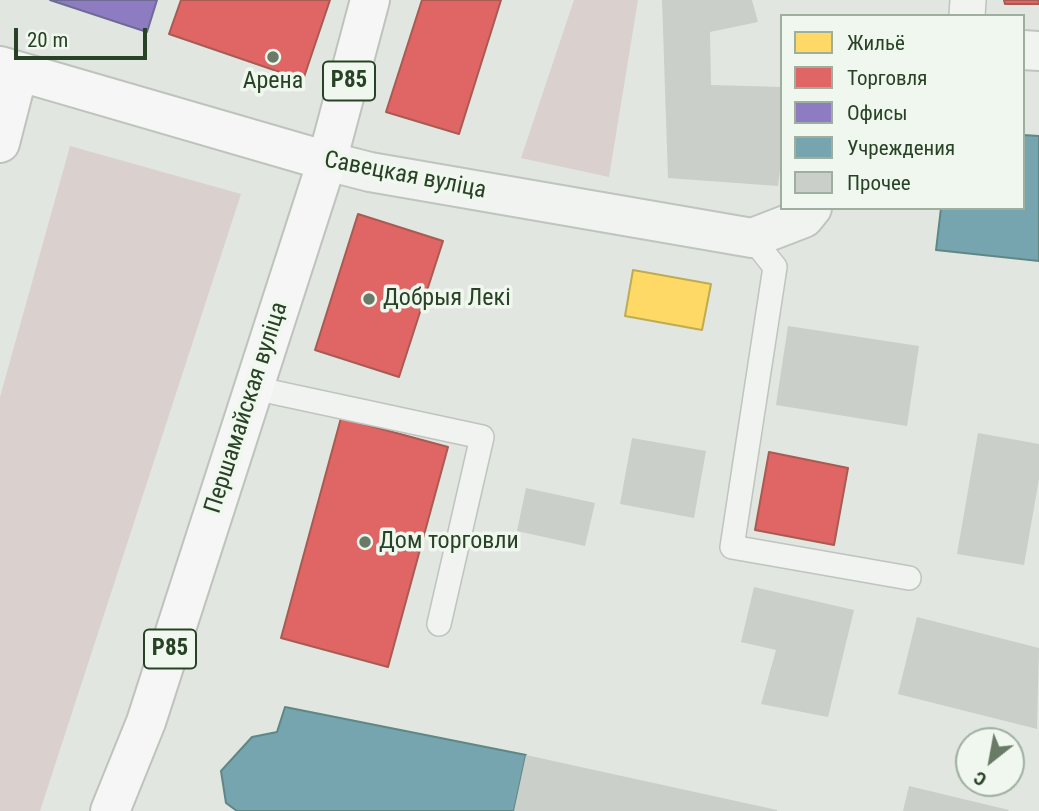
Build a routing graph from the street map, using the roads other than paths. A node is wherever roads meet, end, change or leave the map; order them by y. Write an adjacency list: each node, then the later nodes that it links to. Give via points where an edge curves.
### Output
1 (370, 0): 4 (main road, Першамайская вуліца / Р85)
2 (9, 69): 3 (main road); 4 (main road, Савецкая вуліца)
3 (0, 143)
4 (327, 161): 6 (street, Савецкая вуліца); 7 (main road, Першамайская вуліца / Р85)
5 (810, 210): 6 (street, via 804,218)
6 (752, 239): 8 (lane, via 775,267 732,547)
7 (254, 388): 9 (lane, via 482,438); 10 (main road, Першамайская вуліца / Р85, via 146,722)
8 (909, 578)
9 (439, 624)
10 (110, 811)

